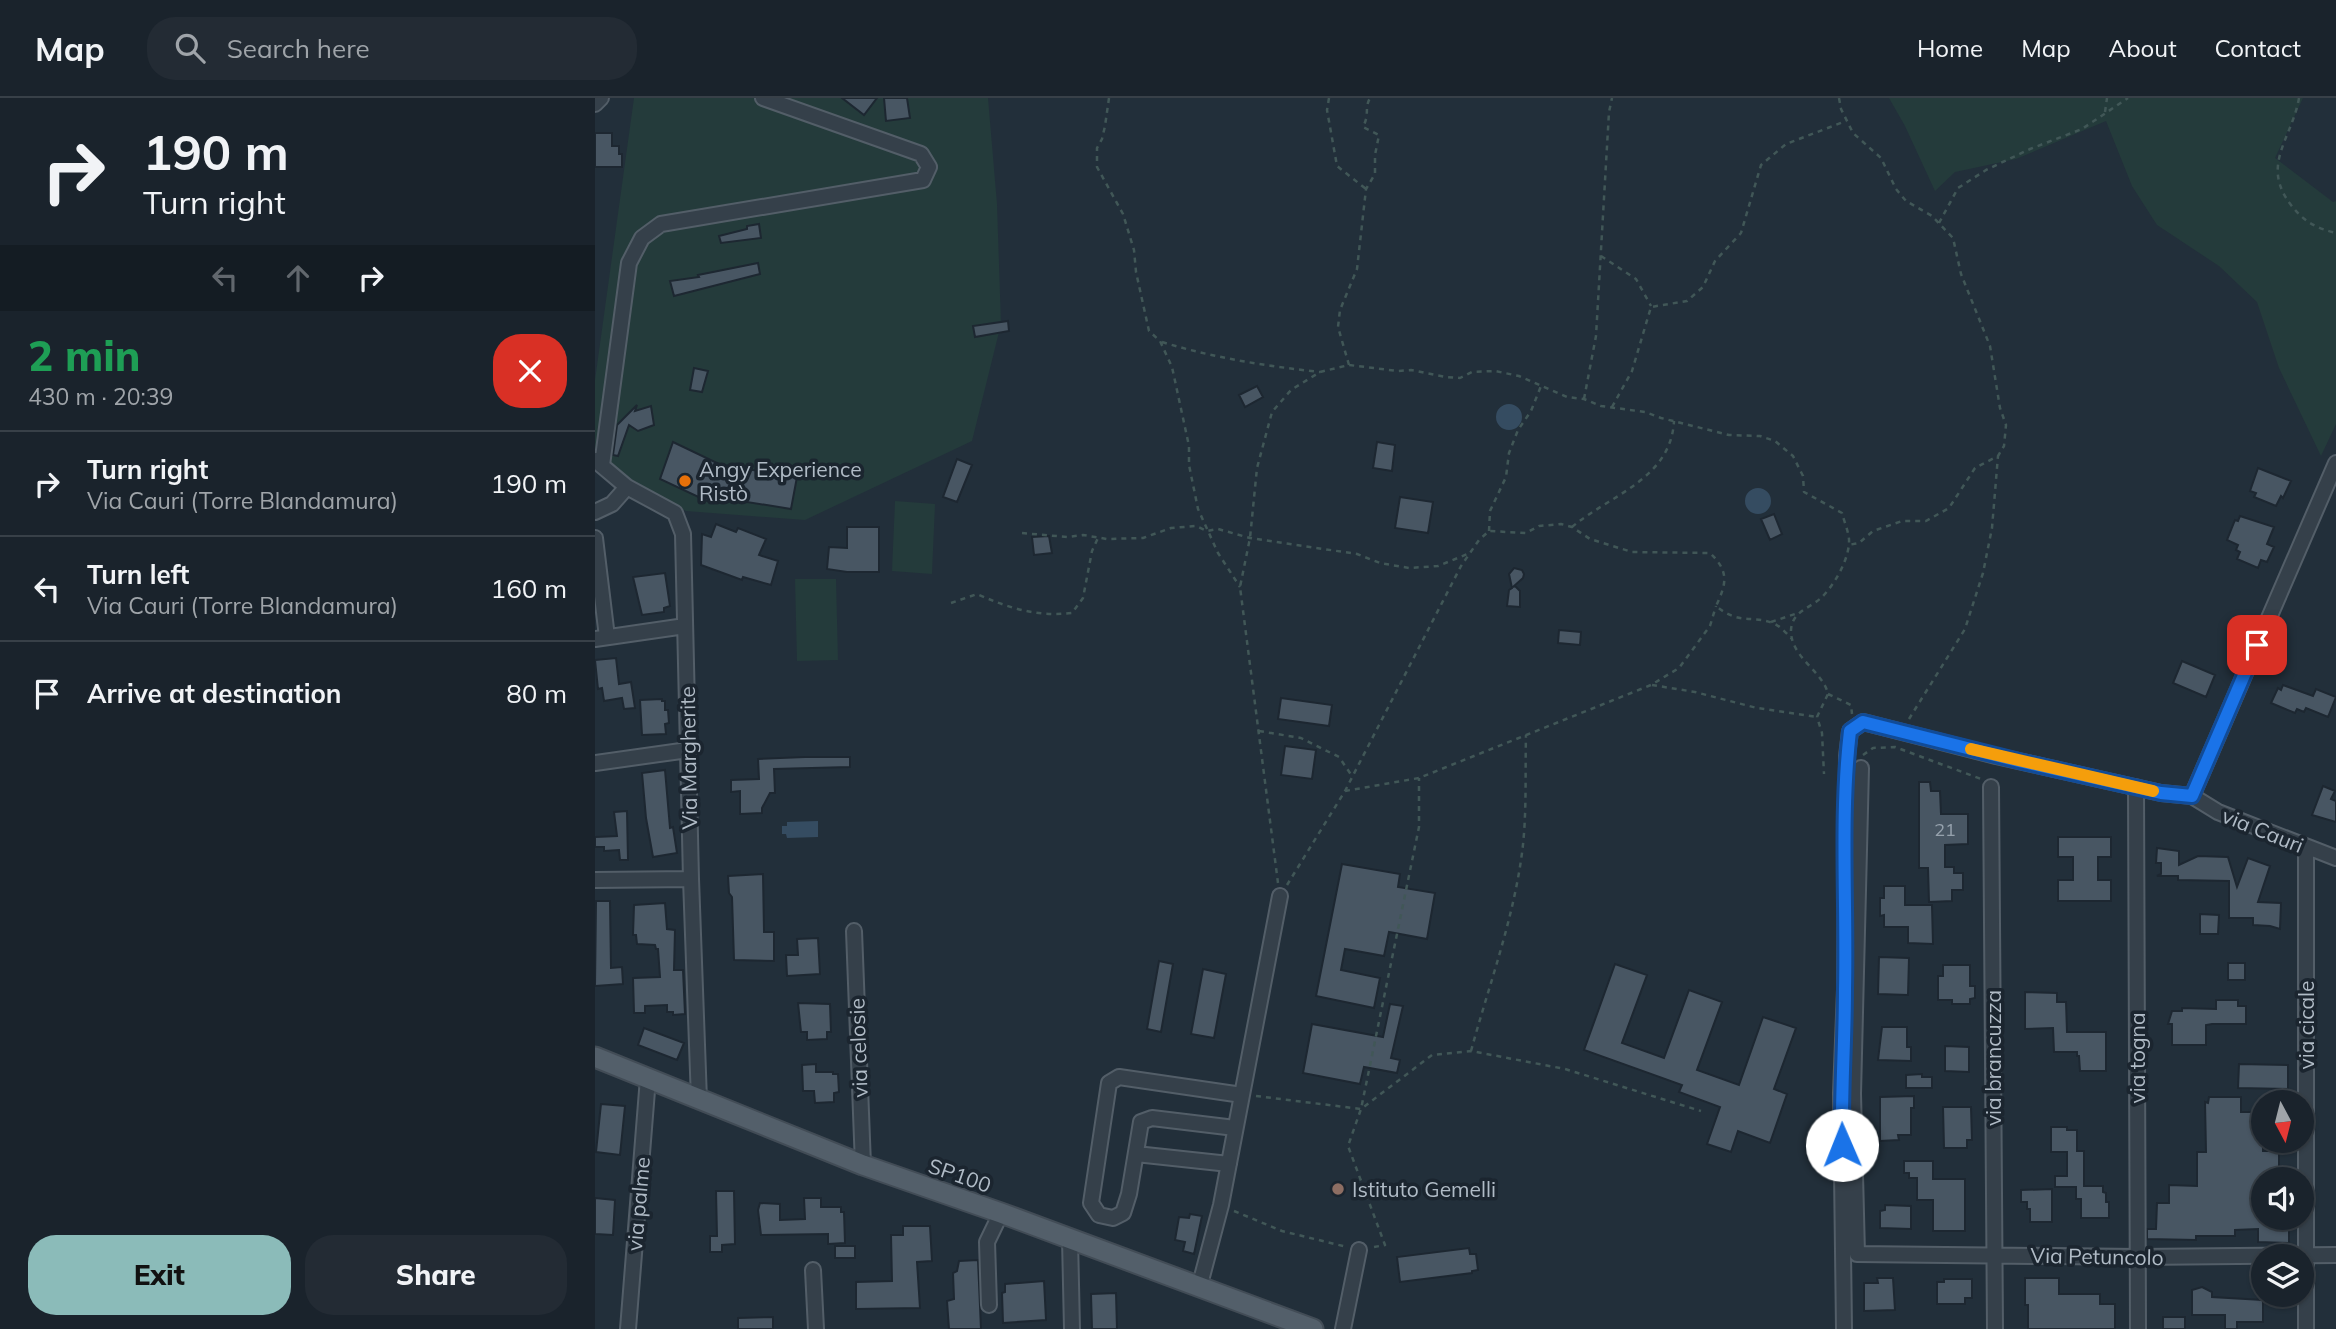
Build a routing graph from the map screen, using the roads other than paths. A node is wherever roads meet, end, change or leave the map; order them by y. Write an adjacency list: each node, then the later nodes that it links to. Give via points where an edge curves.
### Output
1 (601, 98): 3 (street)
2 (763, 98): 4 (street, via 921,154 929,167 923,180 661,224 642,238 629,263)
3 (595, 104)
4 (599, 463): 6 (street, Via Margherite)
5 (2335, 467): 16 (street)
6 (627, 487): 7 (street, via 612,504); 9 (street, Via Margherite, via 675,513 683,534)
7 (595, 512)
8 (595, 538): 10 (street)
9 (685, 626): 10 (street); 11 (street, Via Margherite)
10 (601, 638)
11 (688, 750): 12 (street); 19 (street, Via Margherite)
12 (595, 763)
13 (1861, 768): 23 (street)
14 (1991, 788): 37 (street, via brancuzza)
15 (2136, 788): 16 (street); 23 (street, via 1863,722 1850,731 1845,874); 41 (street, via togna)
16 (2192, 796): 17 (street, via Cauri, via 2218,812)
17 (2306, 848): 18 (street, via Cauri); 35 (street, via cicale)
18 (2336, 858)
19 (691, 878): 20 (street); 28 (street, Via Margherite)
20 (595, 880)
21 (1280, 896): 27 (street)
22 (854, 932): 32 (street, via celosie)
23 (1850, 990): 26 (street)
24 (595, 1057): 25 (main road, SP100 / SP100)
25 (648, 1078): 28 (main road, SP100 / SP100); 47 (street, via palme)
26 (1847, 1093): 37 (street, Via Petuncolo, via 1857,1254); 51 (street)
27 (1242, 1095): 29 (street); 30 (street, via 1119,1077 1109,1083 1091,1203 1099,1215 1113,1218 1123,1213)
28 (699, 1100): 32 (main road, SP100 / SP100)
29 (1235, 1128): 30 (street, via 1152,1118 1141,1122); 31 (street)
30 (1136, 1154): 31 (street)
31 (1229, 1164): 43 (street)
32 (863, 1165): 33 (main road, SP100 / SP100)
33 (1002, 1213): 34 (main road, SP100 / SP100); 44 (street, via 987,1242)
34 (1070, 1239): 43 (main road, SP100 / SP100); 49 (street)
35 (2307, 1244)
36 (1359, 1250): 50 (street)
37 (1995, 1255): 41 (street, Via Petuncolo); 52 (street, via brancuzza)
38 (2314, 1255): 39 (street, Via Petuncolo)
39 (2336, 1255)
40 (2251, 1256): 41 (street, Via Petuncolo)
41 (2138, 1257): 53 (street, via togna)
42 (813, 1270): 48 (street)
43 (1199, 1288): 46 (main road, SP100 / SP100)
44 (989, 1305)
45 (2306, 1307): 54 (street, via cicale)
46 (1309, 1328)
47 (628, 1329)
48 (815, 1329)
49 (1072, 1329)
50 (1343, 1329)
51 (1844, 1329)
52 (1996, 1329)
53 (2139, 1329)
54 (2306, 1329)

